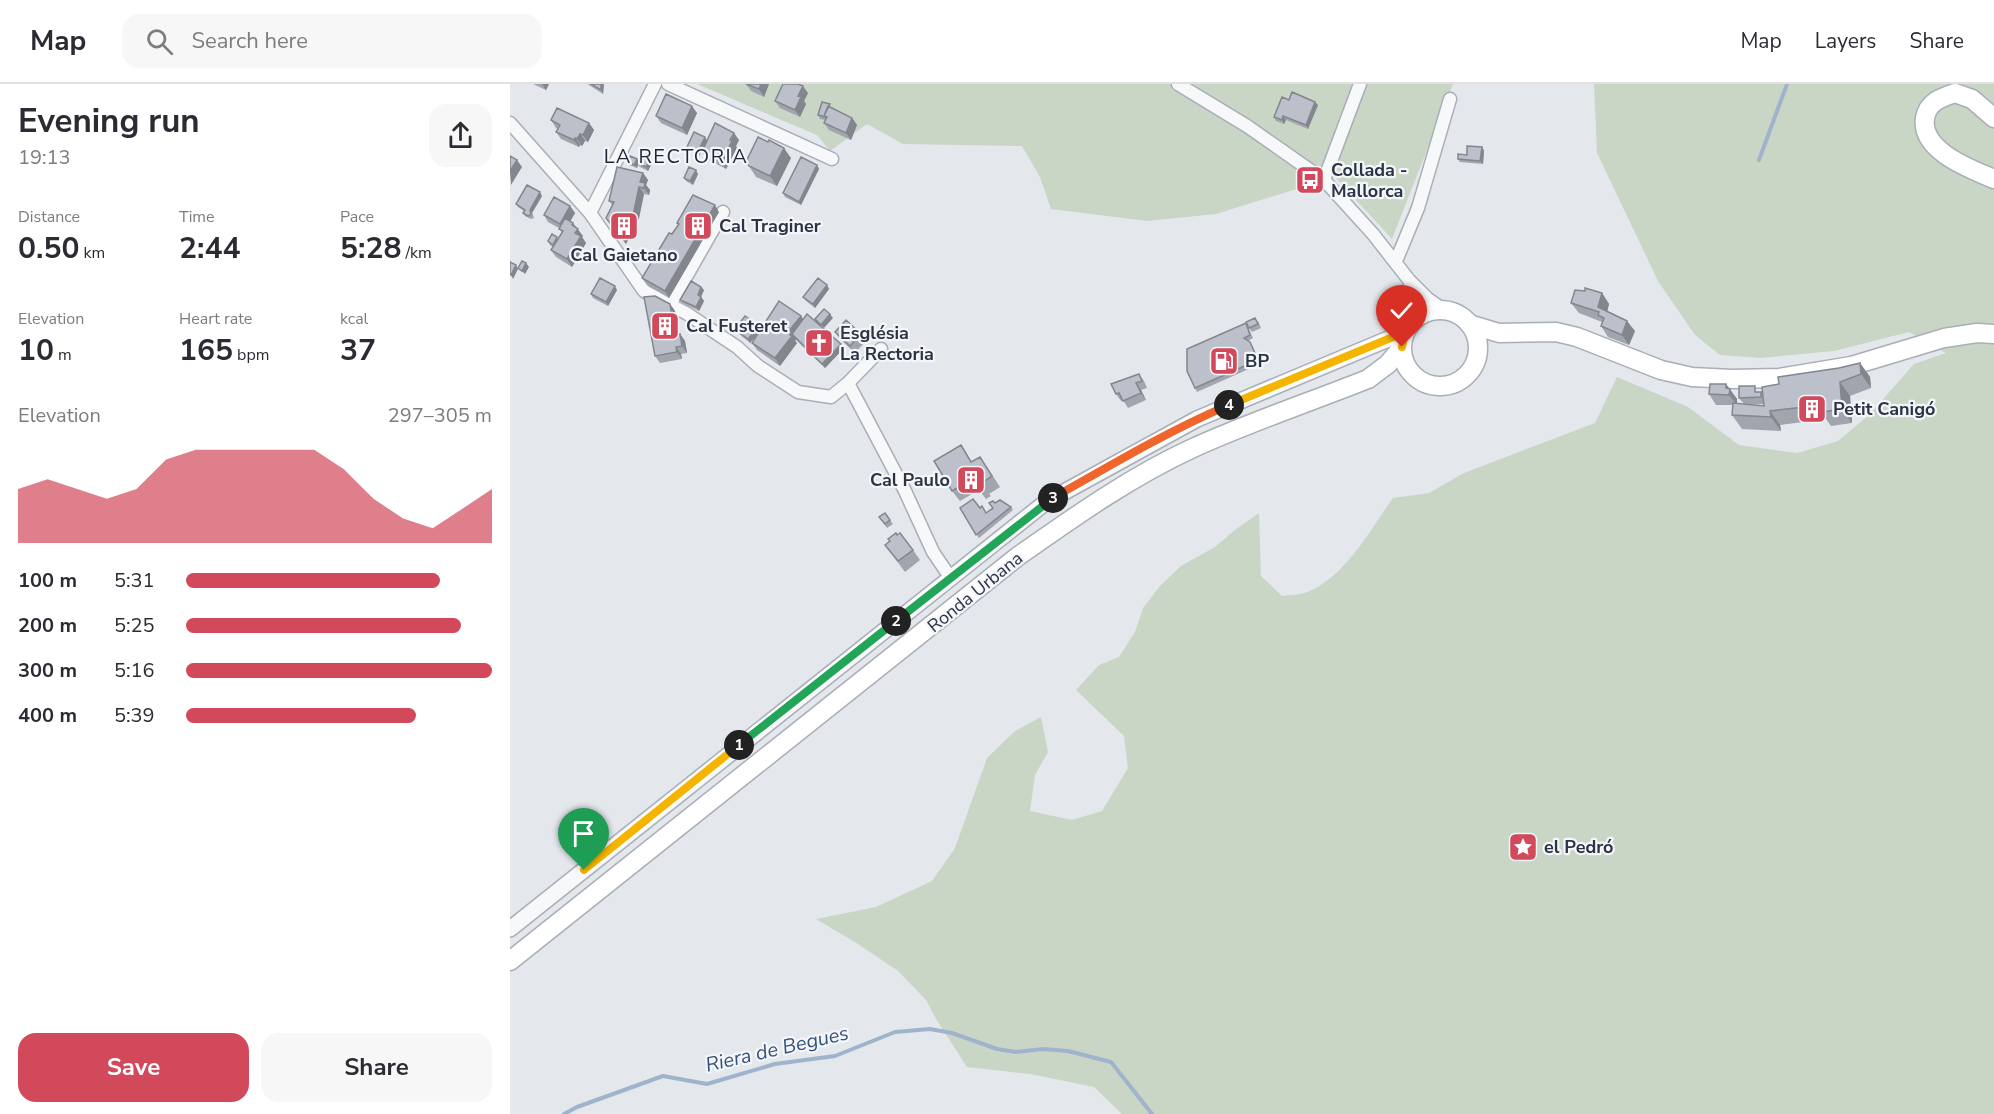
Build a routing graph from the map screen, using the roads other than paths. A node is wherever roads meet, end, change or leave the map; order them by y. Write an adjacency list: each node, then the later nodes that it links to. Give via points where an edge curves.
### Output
1 (655, 84): 11 (street)
2 (668, 84): 8 (street)
3 (1178, 84): 10 (street)
4 (1360, 84): 10 (street)
5 (1450, 99): 13 (street, via 1418,208)
6 (1994, 118): 9 (main road, via 1972,99 1955,93 1929,106 1924,127 1940,151)
7 (510, 123): 11 (street)
8 (832, 159)
9 (1994, 179)
10 (1324, 180): 13 (street)
11 (590, 213): 15 (street, via 644,291)
12 (723, 213): 15 (street)
13 (1396, 261): 14 (street)
14 (1409, 280): 16 (street); 18 (street, via 1415,298)
15 (670, 304): 25 (street, via 798,392 831,396)
16 (1445, 311): 17 (main road); 18 (main road, Ronda Urbana, via 1429,312)
17 (1469, 324): 19 (main road); 22 (main road, via 1477,340)
18 (1407, 333): 23 (main road, via 1405,364); 24 (main road, Ronda Urbana, via 1388,364); 26 (street, via 1197,419 1138,450 1046,502)
19 (1519, 334): 20 (main road, via 1556,332 1660,370 1732,379 1779,378 1851,366 1944,338); 22 (main road, Ronda Urbana)
20 (1994, 334)
21 (881, 349): 25 (street)
22 (1476, 358): 23 (main road, Ronda Urbana, via 1467,374 1451,384 1432,385)
23 (1415, 377): 24 (main road, Ronda Urbana)
24 (1368, 379): 28 (main road, Ronda Urbana, via 1192,449 1087,508 1017,557)
25 (848, 383): 26 (street, via 933,552)
26 (950, 578): 27 (street)
27 (510, 929)
28 (510, 961)

